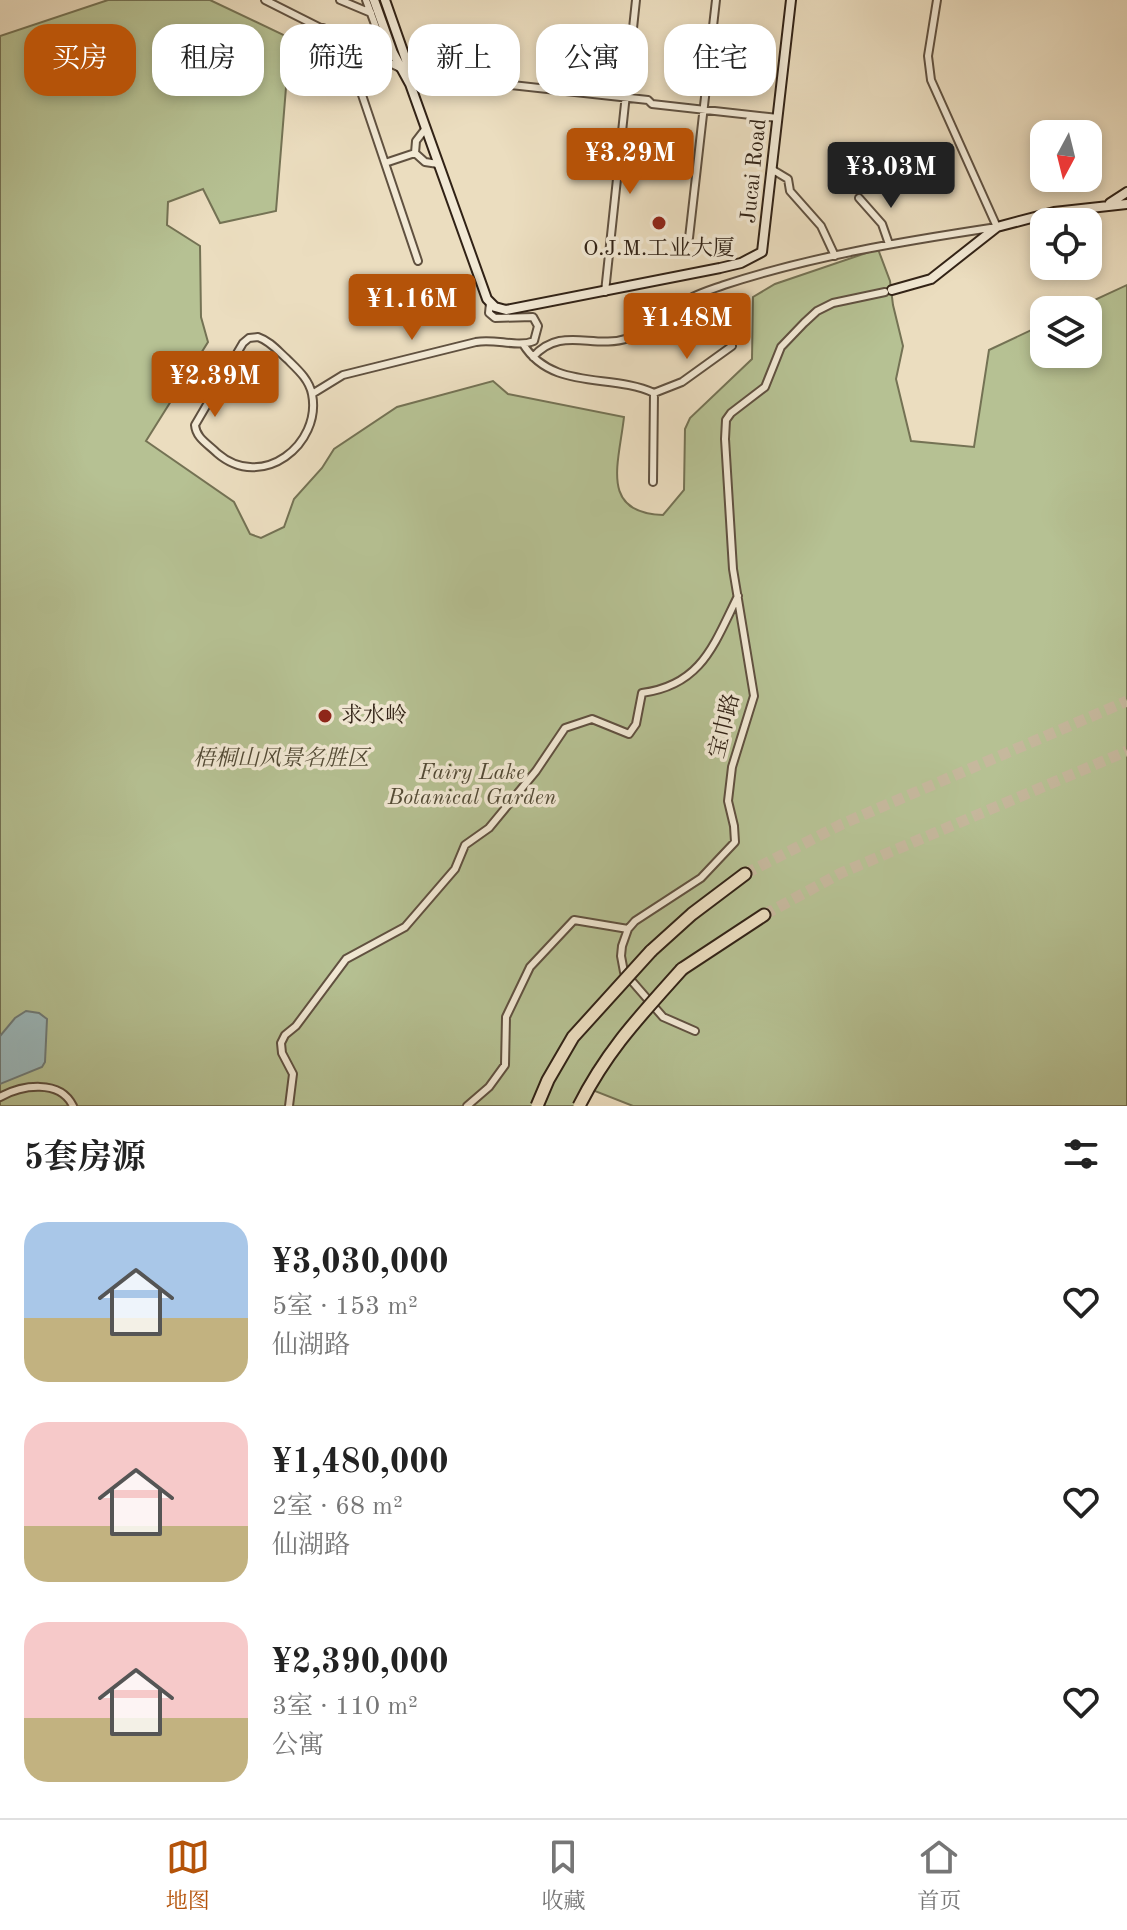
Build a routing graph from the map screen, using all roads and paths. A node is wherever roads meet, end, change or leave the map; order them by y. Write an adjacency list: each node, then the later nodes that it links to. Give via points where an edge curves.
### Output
1 (265, 0): 11 (street)
2 (340, 0): 10 (street)
3 (366, 0): 10 (street)
4 (374, 0): 15 (street)
5 (385, 0): 14 (street)
6 (636, 0): 18 (street)
7 (716, 0): 19 (street)
8 (791, 0): 20 (street, Jucai Road)
9 (937, 0): 30 (street, via 928,56 931,80)
10 (371, 13): 12 (street)
11 (315, 24)
12 (375, 24)
13 (392, 64): 15 (street)
14 (408, 65)
15 (402, 69): 21 (street)
16 (520, 86): 18 (street)
17 (362, 96): 23 (street)
18 (626, 98): 19 (street); 36 (street)
19 (704, 110): 20 (street); 31 (street)
20 (778, 118): 25 (street, Jucai Road)
21 (426, 128): 22 (street); 24 (street)
22 (415, 153): 23 (street); 24 (street)
23 (385, 163): 34 (street)
24 (438, 164): 37 (street)
25 (773, 170): 33 (street, via 788,179 790,191 821,226); 36 (street, Jucai Road, via 759,255)
26 (1127, 192): 29 (street)
27 (859, 198): 32 (street, via 882,224)
28 (1127, 204): 29 (street)
29 (1106, 205): 30 (street)
30 (997, 227): 32 (street); 35 (street, via 931,279)
31 (689, 238)
32 (889, 244): 33 (street)
33 (835, 256): 40 (street, via 689,299 657,327 626,339 556,340)
34 (418, 261)
35 (888, 291): 44 (street, 宝巾路, via 817,311 781,347 765,387 726,420)
36 (605, 292): 37 (street, Jucai Road, via 506,310)
37 (489, 301): 38 (street, via 495,318 536,320 537,337)
38 (523, 344): 40 (street); 42 (street, via 476,342 343,375)
39 (732, 346): 41 (street, via 682,382)
40 (533, 357): 41 (street, via 545,368 574,377)
41 (654, 393): 43 (street)
42 (312, 394): 42 (street, via 304,434 274,463 236,466 196,433 198,419 249,338 270,343 301,374)
43 (653, 482)
44 (738, 596): 47 (street, 宝巾路, via 754,696 732,767 728,801 735,842 701,878); 51 (street, via 708,655 688,677 642,693 629,734 592,719 565,728 489,828 465,845 455,869 405,927 346,959 281,1043 293,1074)
45 (745, 874): 53 (highway, bridge, via 651,951 573,1037)
46 (764, 915): 54 (highway, bridge, via 682,969 622,1036)
47 (628, 929): 48 (street, via 621,956 624,972 663,1017); 52 (street, via 574,920 530,967 506,1017 505,1065)
48 (695, 1031)
49 (0, 1097): 50 (street, via 53,1088)
50 (73, 1106)
51 (289, 1106)
52 (467, 1106)
53 (537, 1106)
54 (579, 1106)

